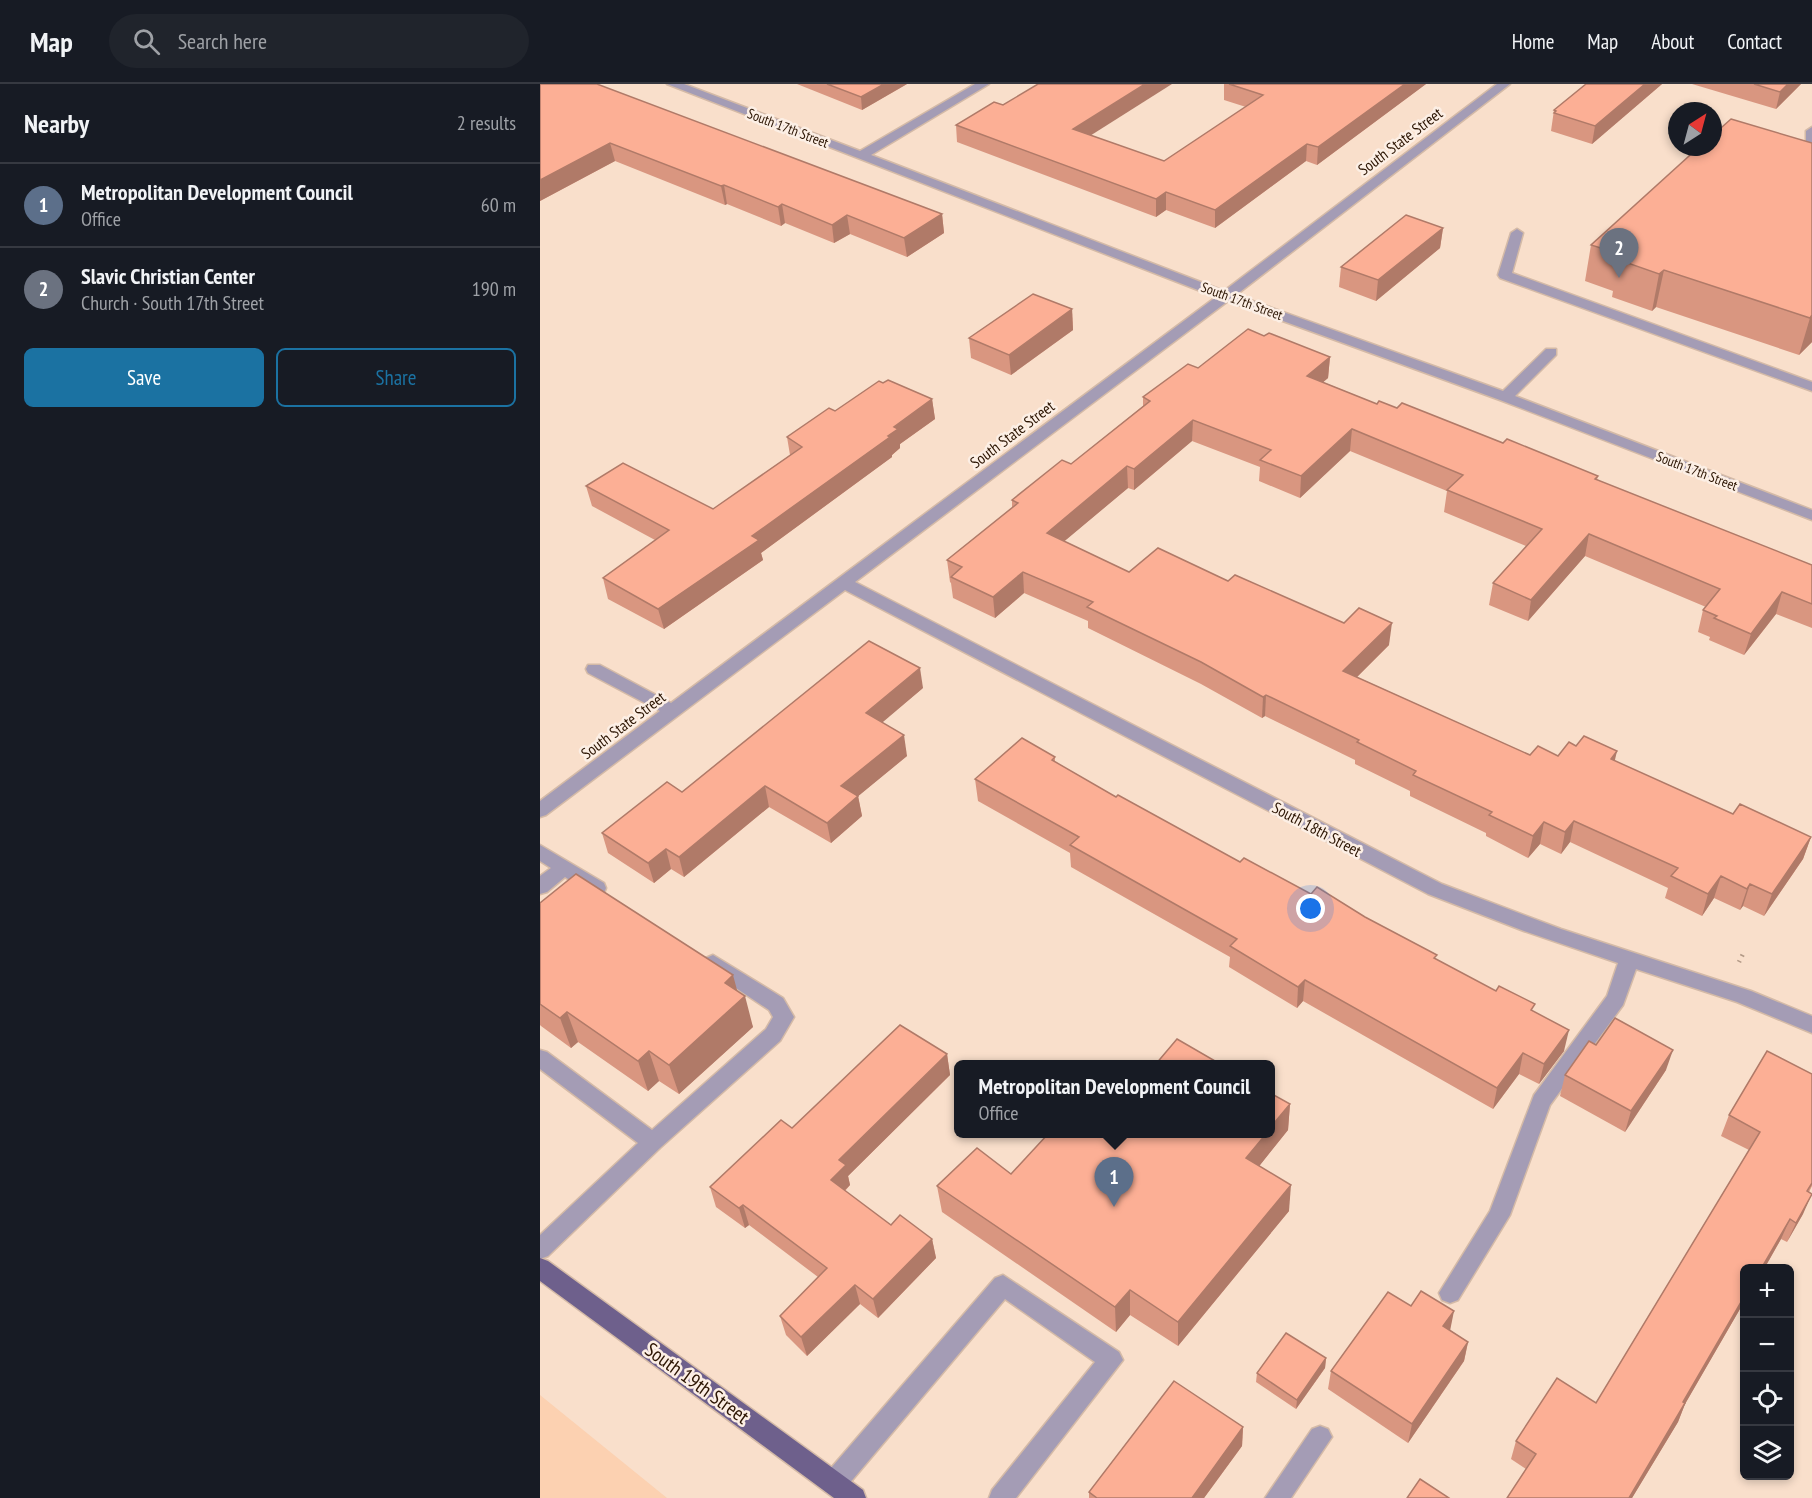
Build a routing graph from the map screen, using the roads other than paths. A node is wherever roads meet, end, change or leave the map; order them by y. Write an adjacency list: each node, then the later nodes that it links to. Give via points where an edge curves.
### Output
1 (673, 84): 6 (street, South 17th Street)
2 (983, 84): 6 (street)
3 (1504, 84): 8 (street, South State Street)
4 (1812, 130): 5 (street)
5 (1812, 141)
6 (861, 156): 8 (street, South 17th Street)
7 (1517, 233): 10 (street, via 1505,275)
8 (1226, 296): 11 (street, South 17th Street); 13 (street, South State Street)
9 (1551, 352): 11 (street)
10 (1812, 387)
11 (1505, 397): 12 (street, South 17th Street)
12 (1812, 515)
13 (844, 583): 15 (street, South State Street); 22 (street, South 18th Street, via 1434,889 1489,912)
14 (594, 669): 15 (street)
15 (673, 711): 16 (street, South State Street)
16 (540, 810)
17 (540, 852): 18 (street)
18 (564, 867): 19 (street); 20 (street)
19 (540, 887)
20 (612, 898)
21 (699, 954): 25 (street, via 776,1004 784,1017 773,1035)
22 (1629, 959): 23 (street, South 18th Street, via 1727,989); 28 (street, via 1616,999 1541,1101 1499,1215)
23 (1812, 1025)
24 (540, 1058): 25 (street)
25 (653, 1142): 26 (street)
26 (540, 1249)
27 (540, 1268): 30 (main road, South 19th Street)
28 (1450, 1293)
29 (1320, 1437): 33 (street)
30 (834, 1483): 31 (main road, South 19th Street); 32 (street, via 1003,1285 1111,1360)
31 (854, 1498)
32 (1001, 1498)
33 (1277, 1498)

